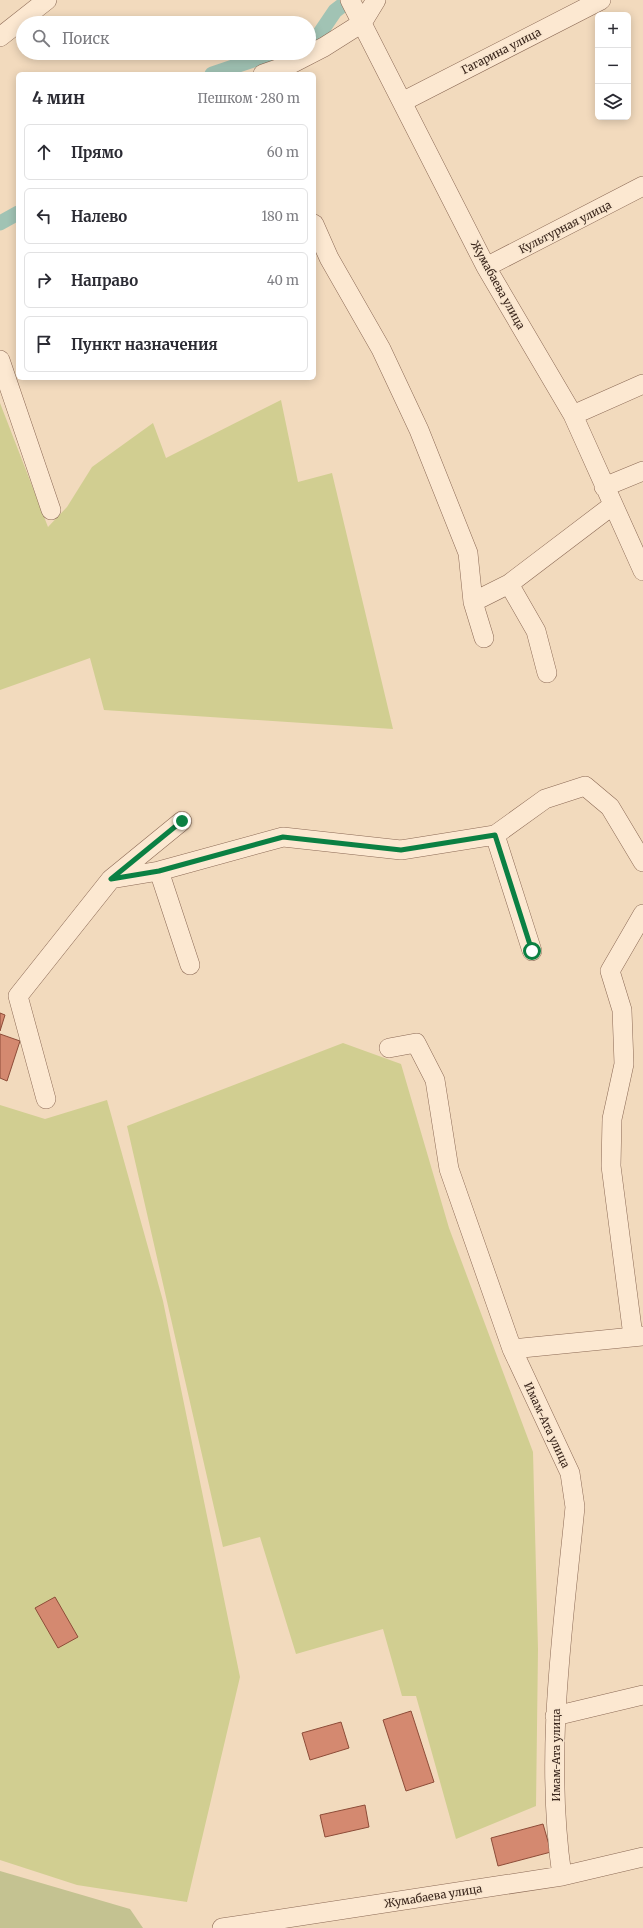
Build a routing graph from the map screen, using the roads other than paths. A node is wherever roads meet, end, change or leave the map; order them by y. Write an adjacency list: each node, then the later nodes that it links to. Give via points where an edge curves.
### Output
1 (47, 0): 5 (street)
2 (376, 0): 4 (street)
3 (601, 0): 11 (street, Гагарина улица)
4 (356, 11): 8 (street, via 324,47); 11 (street, Жумабаева улица)
5 (27, 16)
6 (16, 24): 7 (street)
7 (0, 37)
8 (316, 51)
9 (299, 60): 10 (street)
10 (269, 72)
11 (402, 102): 14 (street, Жумабаева улица)
12 (643, 186): 14 (street, Культурная улица)
13 (316, 229): 24 (street, via 329,258 381,349 419,430 468,553)
14 (486, 267): 17 (street, Жумабаева улица)
15 (0, 360): 21 (street)
16 (643, 384): 17 (street)
17 (573, 415): 19 (street, Жумабаева улица)
18 (643, 471): 19 (street)
19 (604, 487): 20 (street, Жумабаева улица)
20 (613, 505): 22 (street, Жумабаева улица); 23 (street)
21 (51, 510)
22 (643, 571)
23 (509, 584): 24 (street); 26 (street, via 536,631)
24 (473, 602): 25 (street)
25 (484, 638)
26 (547, 673)
27 (182, 821): 31 (street)
28 (495, 835): 29 (street, via 545,799 586,786 610,807); 30 (street, via 401,850 283,837); 33 (street)
29 (643, 862)
30 (159, 871): 31 (street); 34 (street)
31 (111, 879): 36 (street, via 18,996)
32 (643, 914): 37 (street, via 610,970 622,1010 624,1064 612,1119 611,1166)
33 (532, 951)
34 (190, 965)
35 (389, 1048): 38 (street, Имам-Ата улица, via 416,1043 435,1080 449,1169)
36 (46, 1099)
37 (638, 1336): 38 (street)
38 (512, 1349): 40 (street, Имам-Ата улица, via 570,1473 575,1507)
39 (643, 1695): 40 (street)
40 (555, 1716): 42 (street, Имам-Ата улица, via 557,1841)
41 (643, 1857): 42 (street, Жумабаева улица)
42 (562, 1876): 43 (street, Жумабаева улица)
43 (222, 1928)

